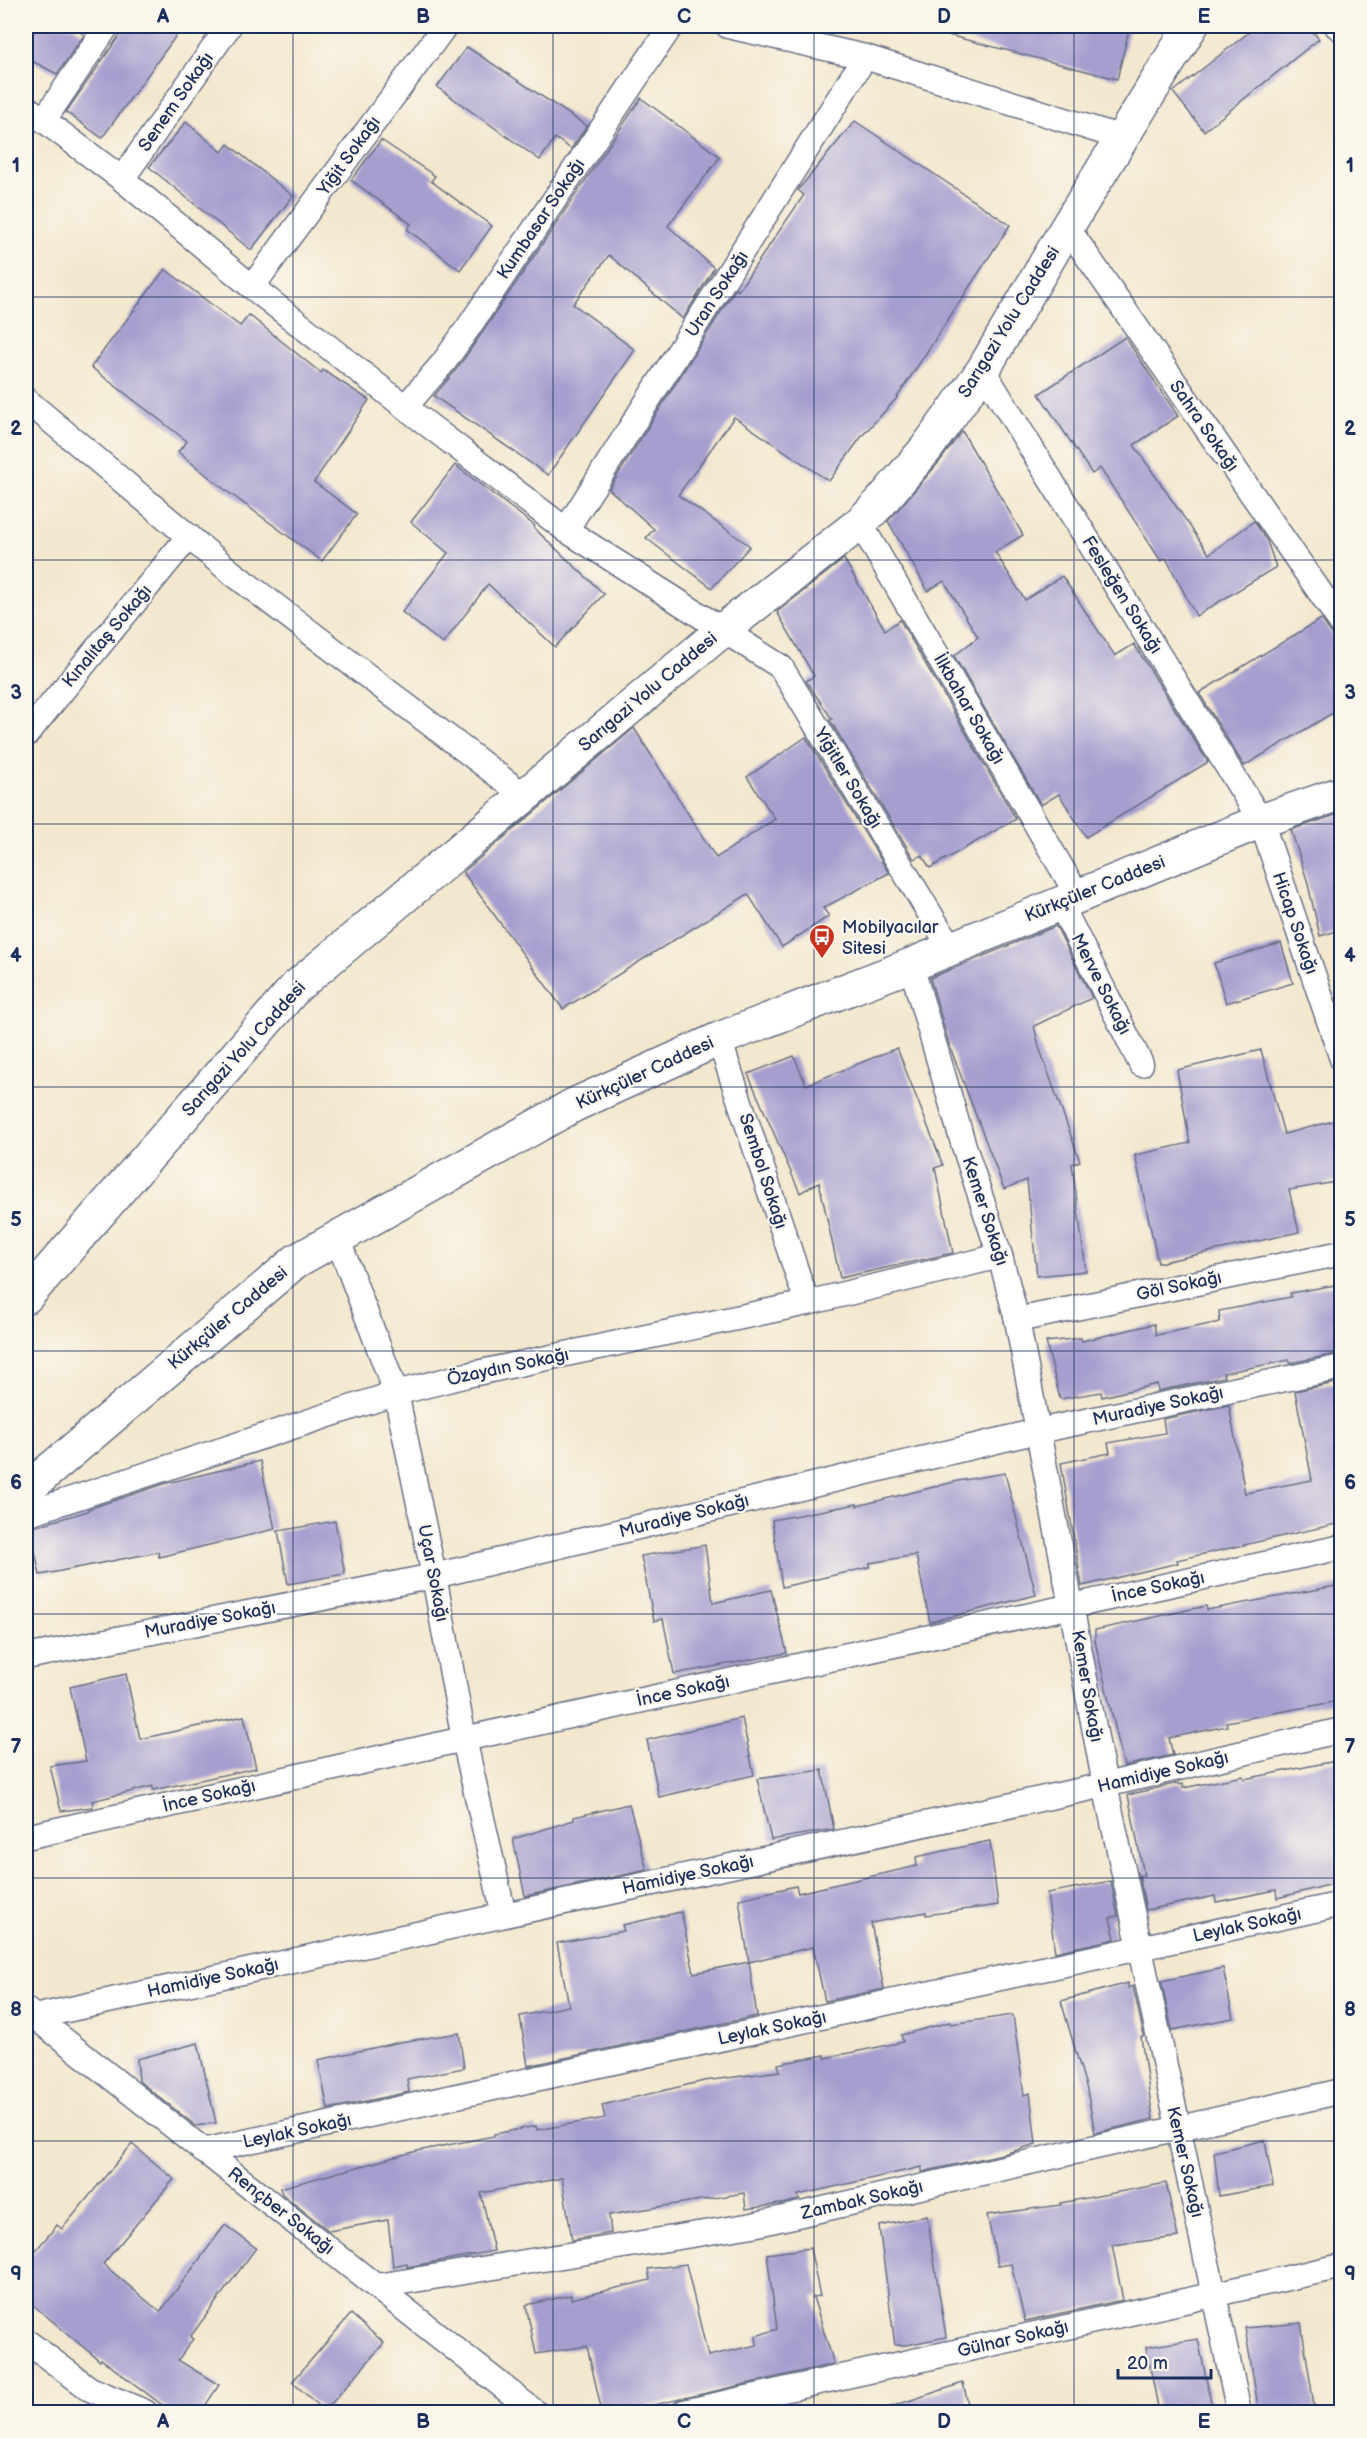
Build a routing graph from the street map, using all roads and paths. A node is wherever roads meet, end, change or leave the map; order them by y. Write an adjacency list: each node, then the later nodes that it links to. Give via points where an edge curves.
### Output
1 (106, 26): 10 (street)
2 (229, 26): 12 (street, Senem Sokağı)
3 (445, 26): 14 (street, Yiğit Sokağı)
4 (671, 26): 17 (street, Kumbasar Sokağı, via 457,344)
5 (728, 26): 9 (street)
6 (1191, 26): 11 (street, Sarıgazi Yolu Caddesi)
7 (1337, 26): 8 (street)
8 (1341, 30)
9 (866, 57): 11 (street); 19 (street, Uran Sokağı)
10 (35, 114): 12 (street, Yiğitler Sokağı)
11 (1122, 138): 13 (street, Sarıgazi Yolu Caddesi)
12 (122, 179): 14 (street, Yiğitler Sokağı)
13 (1067, 227): 15 (street, Sarıgazi Yolu Caddesi); 21 (street, Sahra Sokağı)
14 (252, 287): 17 (street, Yiğitler Sokağı)
15 (984, 370): 18 (street, Sarıgazi Yolu Caddesi, via 926,449); 26 (street, Fesleğen Sokağı)
16 (26, 400): 20 (street)
17 (405, 407): 19 (street, Yiğitler Sokağı)
18 (860, 523): 22 (street, Sarıgazi Yolu Caddesi); 27 (street, İlkbahar Sokağı)
19 (566, 530): 22 (street, Yiğitler Sokağı)
20 (189, 536): 23 (street, Kınalıtaş Sokağı); 25 (street)
21 (1341, 624)
22 (724, 629): 25 (street, Sarıgazi Yolu Caddesi); 28 (street, Yiğitler Sokağı, via 781,667)
23 (26, 735)
24 (1341, 793): 26 (street, Kürkçüler Caddesi)
25 (525, 796): 36 (street, Sarıgazi Yolu Caddesi, via 296,987)
26 (1261, 821): 27 (street, Kürkçüler Caddesi); 31 (street, Hicap Sokağı)
27 (1069, 899): 28 (street, Kürkçüler Caddesi); 32 (street, Merve Sokağı)
28 (950, 948): 29 (street, Kürkçüler Caddesi)
29 (911, 965): 30 (street, Kürkçüler Caddesi); 35 (street, Kemer Sokağı)
30 (719, 1039): 33 (street, Kürkçüler Caddesi, via 574,1105); 37 (street, Sembol Sokağı)
31 (1341, 1059)
32 (1141, 1064)
33 (337, 1237): 40 (street, Uçar Sokağı); 42 (street, Kürkçüler Caddesi, via 296,1261)
34 (1341, 1253): 38 (street, Göl Sokağı)
35 (1000, 1256): 37 (street, Özaydın Sokağı); 38 (street, Kemer Sokağı)
36 (26, 1297)
37 (807, 1303): 40 (street, Özaydın Sokağı)
38 (1017, 1320): 41 (street, Kemer Sokağı)
39 (1341, 1367): 41 (street, Muradiye Sokağı)
40 (396, 1393): 43 (street, Özaydın Sokağı); 45 (street, Uçar Sokağı)
41 (1038, 1431): 45 (street, Muradiye Sokağı); 46 (street, Kemer Sokağı)
42 (26, 1490)
43 (26, 1514)
44 (1341, 1547): 46 (street, İnce Sokağı)
45 (434, 1576): 47 (street, Muradiye Sokağı); 49 (street, Uçar Sokağı)
46 (1072, 1605): 49 (street, İnce Sokağı); 50 (street, Kemer Sokağı)
47 (26, 1657)
48 (1341, 1730): 50 (street, Hamidiye Sokağı)
49 (464, 1739): 51 (street, İnce Sokağı); 53 (street, Uçar Sokağı)
50 (1105, 1785): 53 (street, Hamidiye Sokağı); 54 (street, Kemer Sokağı)
51 (26, 1837)
52 (1341, 1904): 54 (street, Leylak Sokağı)
53 (504, 1915): 55 (street, Hamidiye Sokağı)
54 (1139, 1948): 57 (street, Kemer Sokağı); 58 (street, Leylak Sokağı)
55 (30, 2013): 58 (street, Rençber Sokağı)
56 (1341, 2091): 57 (street, Zambak Sokağı)
57 (1178, 2129): 60 (street, Zambak Sokağı, via 753,2225); 61 (street, Kemer Sokağı)
58 (203, 2151): 60 (street, Rençber Sokağı)
59 (1341, 2266): 61 (street, Gülnar Sokağı)
60 (377, 2286): 64 (street, Rençber Sokağı)
61 (1215, 2295): 65 (street, Gülnar Sokağı); 66 (street, Kemer Sokağı)
62 (26, 2341): 63 (street, via 90,2389)
63 (145, 2412)
64 (535, 2412)
65 (684, 2412)
66 (1239, 2412)

